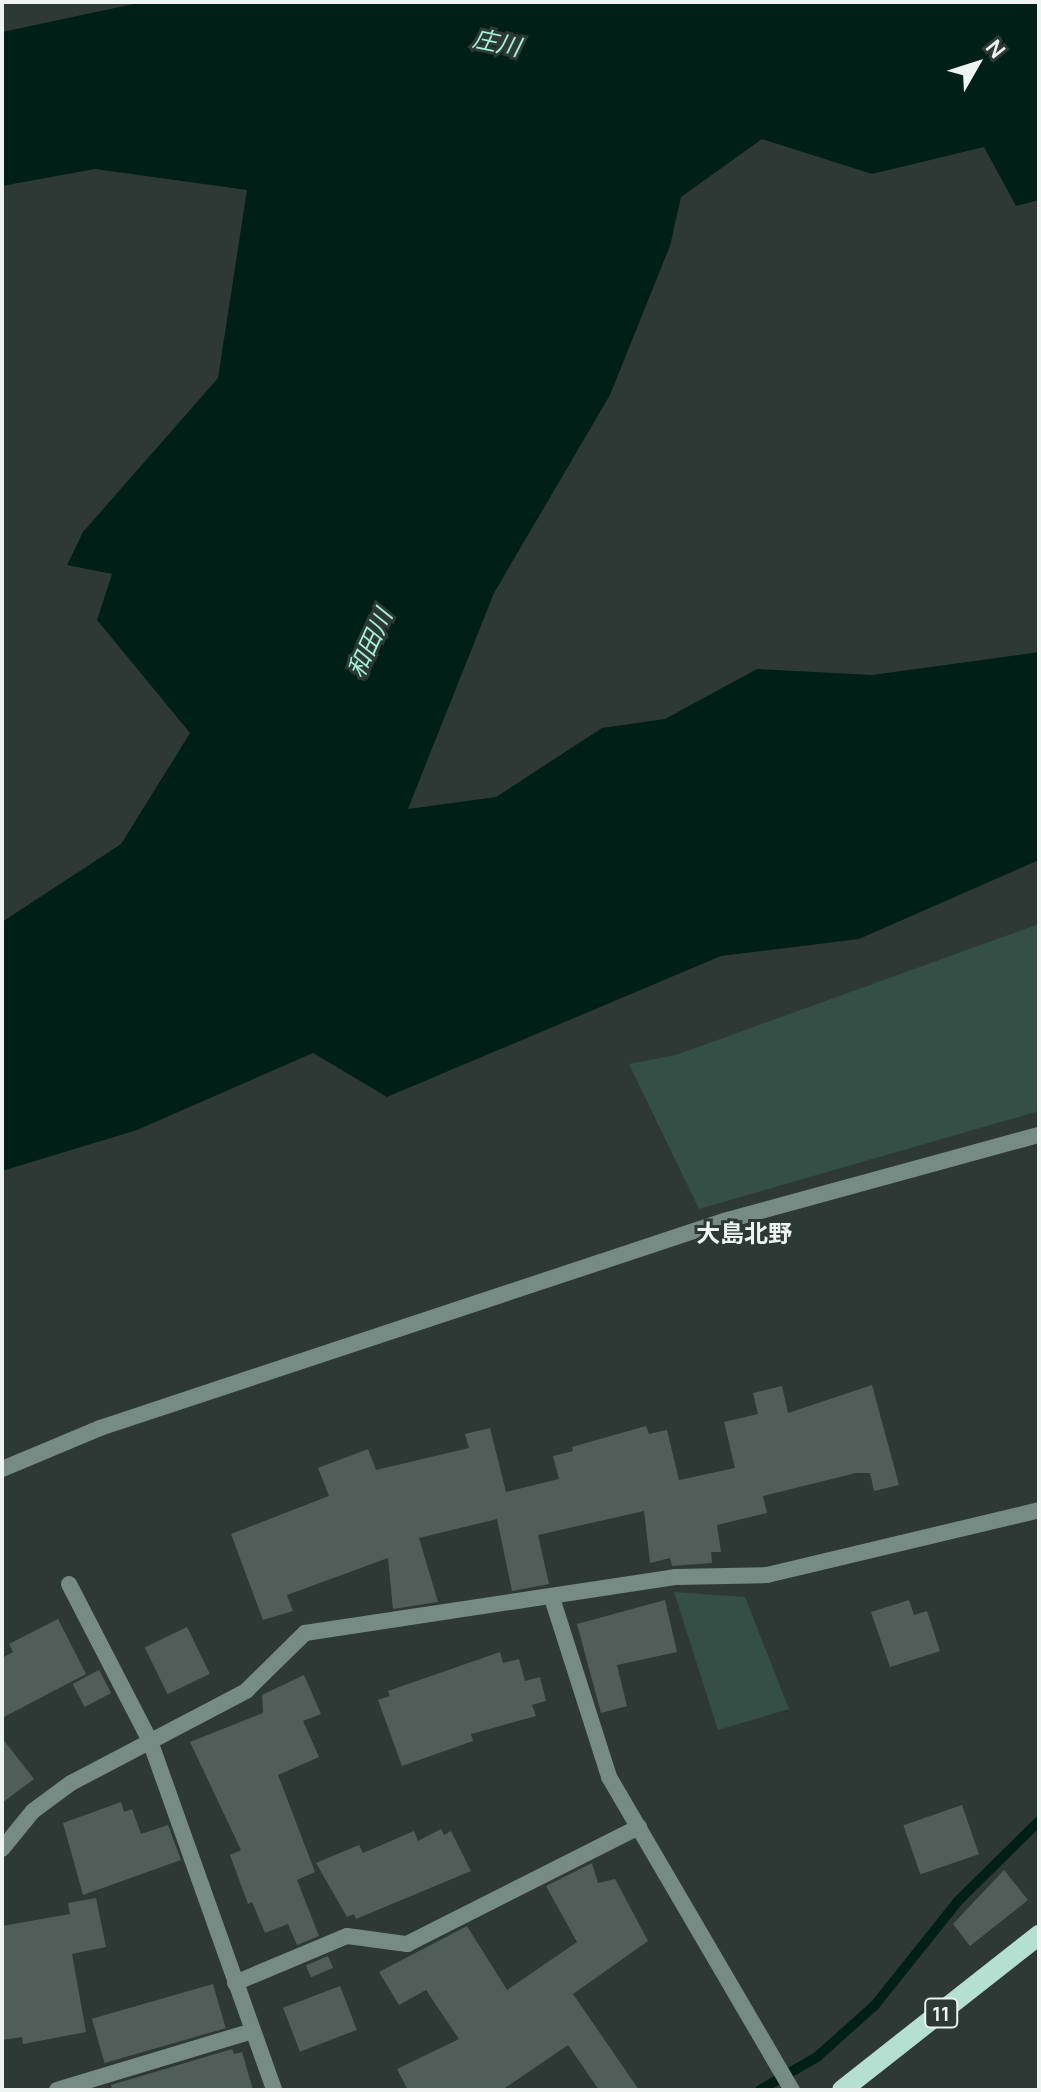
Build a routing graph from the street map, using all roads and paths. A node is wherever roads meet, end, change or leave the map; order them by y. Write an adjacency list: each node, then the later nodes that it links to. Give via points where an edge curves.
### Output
1 (1039, 1135): 2 (street, via 724,1221 336,1354 100,1428)
2 (2, 1469)
3 (1039, 1510): 5 (street, via 767,1575 675,1577)
4 (69, 1584): 6 (street)
5 (552, 1598): 6 (street, via 305,1633 246,1691); 7 (street, via 609,1777)
6 (150, 1741): 8 (street, via 71,1783 33,1811); 10 (street)
7 (639, 1827): 10 (street, via 407,1944 347,1936); 14 (street)
8 (2, 1849)
9 (1039, 1935): 15 (main road, 11)
10 (235, 1983): 11 (street)
11 (252, 2031): 12 (street); 13 (street)
12 (57, 2090)
13 (274, 2090)
14 (792, 2090)
15 (842, 2090)

